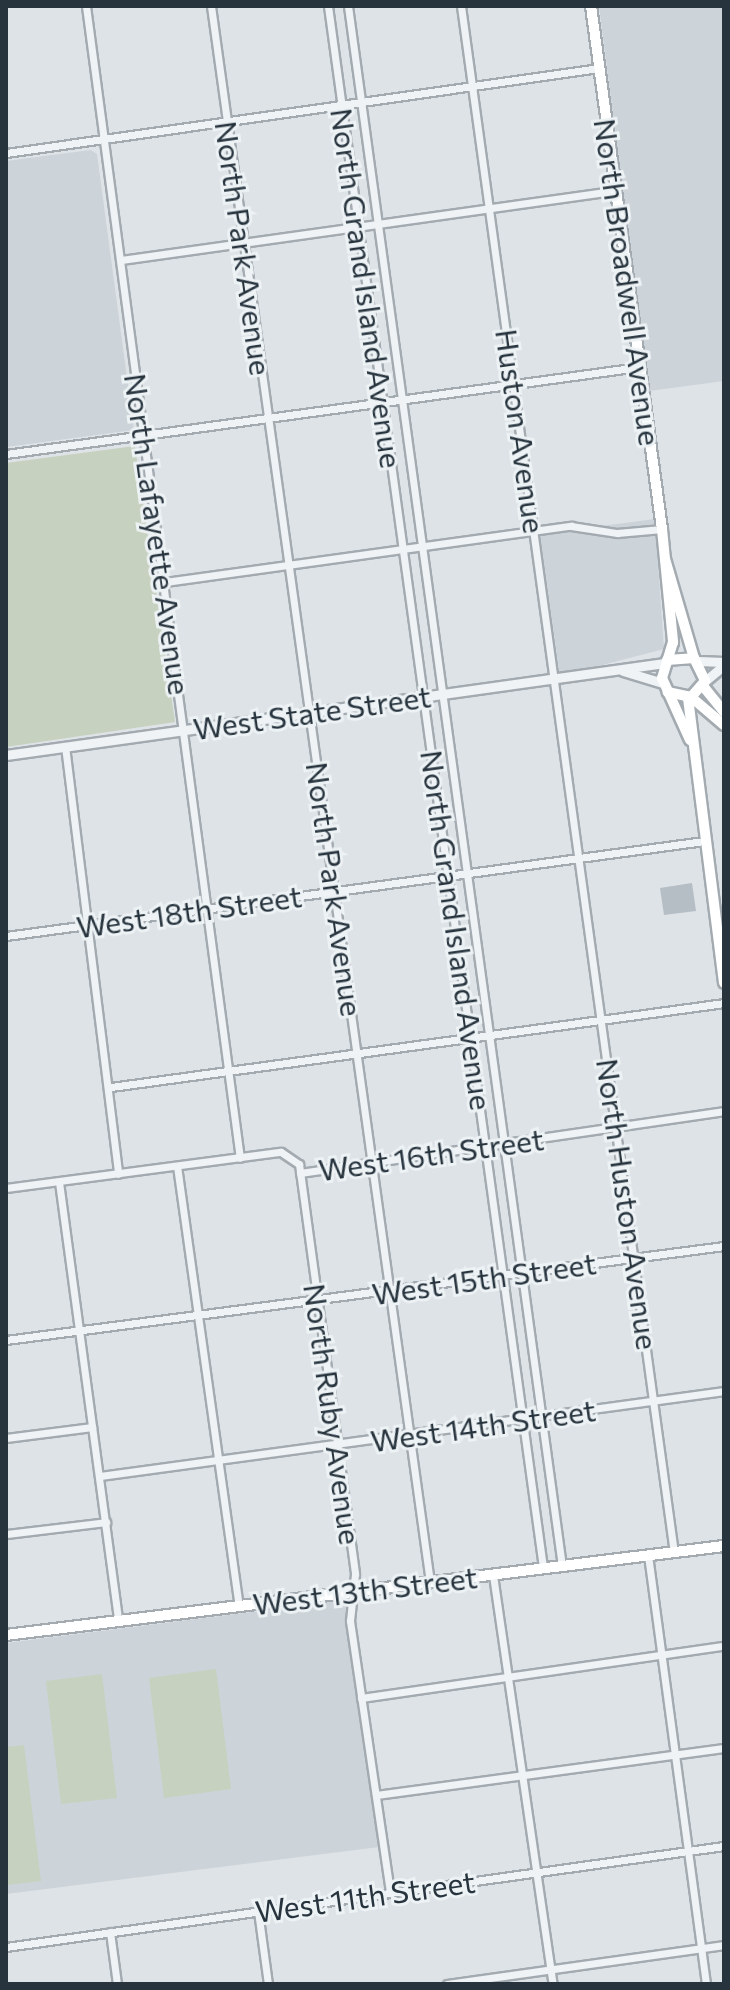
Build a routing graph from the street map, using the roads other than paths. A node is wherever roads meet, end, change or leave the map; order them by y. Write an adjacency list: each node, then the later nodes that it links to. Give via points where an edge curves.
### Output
1 (86, 6): 12 (street, North Lafayette Avenue)
2 (211, 6): 11 (street, North Park Avenue)
3 (328, 6): 10 (street, North Grand Island Avenue)
4 (348, 6): 9 (street, North Grand Island Avenue)
5 (461, 6): 8 (street, Huston Avenue)
6 (591, 6): 7 (main road, North Broadwell Avenue)
7 (599, 68): 8 (street); 14 (main road, North Broadwell Avenue)
8 (473, 86): 9 (street); 15 (street, Huston Avenue)
9 (361, 102): 10 (street); 16 (street, North Grand Island Avenue)
10 (342, 105): 11 (street); 17 (street, North Grand Island Avenue)
11 (226, 121): 12 (street); 18 (street, North Park Avenue)
12 (104, 139): 13 (street); 19 (street, North Lafayette Avenue)
13 (6, 153)
14 (616, 190): 15 (street); 20 (main road, North Broadwell Avenue)
15 (490, 208): 16 (street); 21 (street, Huston Avenue)
16 (378, 224): 17 (street); 22 (street, North Grand Island Avenue)
17 (359, 227): 18 (street); 23 (street, North Grand Island Avenue)
18 (242, 243): 19 (street); 24 (street, North Park Avenue)
19 (121, 260): 25 (street, North Lafayette Avenue)
20 (639, 367): 21 (street); 27 (main road, North Broadwell Avenue)
21 (515, 384): 22 (street); 28 (street, Huston Avenue)
22 (402, 400): 23 (street); 29 (street, North Grand Island Avenue)
23 (384, 402): 24 (street); 30 (street, North Grand Island Avenue)
24 (268, 418): 25 (street); 32 (street, North Park Avenue)
25 (145, 435): 26 (street); 33 (street, North Lafayette Avenue)
26 (6, 454)
27 (662, 529): 28 (street); 31 (main road, North Broadwell Avenue)
28 (535, 530): 29 (street); 38 (street, Huston Avenue)
29 (423, 546): 30 (street); 41 (street, North Grand Island Avenue)
30 (404, 548): 32 (street); 42 (street, North Grand Island Avenue)
31 (665, 557): 34 (main road, North Broadwell Avenue); 35 (main road, North Broadwell Avenue, via 673,642)
32 (289, 564): 33 (street); 44 (street, North Park Avenue)
33 (165, 582): 47 (street, North Lafayette Avenue)
34 (696, 660): 35 (main road); 36 (street); 39 (main road, North Broadwell Avenue)
35 (666, 662): 37 (street, West State Street); 40 (main road, North Broadwell Avenue)
36 (724, 664): 39 (street)
37 (619, 671): 38 (street, West State Street); 40 (street, West State Street)
38 (556, 678): 41 (street, West State Street); 52 (street, Huston Avenue)
39 (704, 683): 43 (main road); 45 (main road, North Broadwell Avenue)
40 (665, 688): 43 (main road); 48 (main road)
41 (443, 693): 42 (street, West State Street); 53 (street, North Grand Island Avenue)
42 (424, 696): 44 (street, West State Street); 54 (street, North Grand Island Avenue)
43 (690, 697): 46 (main road); 48 (main road)
44 (310, 712): 47 (street, West State Street); 55 (street, North Park Avenue)
45 (724, 712)
46 (724, 725)
47 (185, 729): 49 (street, West State Street); 57 (street, North Lafayette Avenue)
48 (690, 740): 51 (main road)
49 (65, 746): 50 (street, West State Street); 59 (street)
50 (6, 755)
51 (704, 841): 52 (street, West 18th Street); 56 (main road)
52 (581, 857): 53 (street, West 18th Street); 64 (street, North Huston Avenue)
53 (467, 872): 54 (street, West 18th Street); 65 (street, North Grand Island Avenue)
54 (449, 875): 55 (street, West 18th Street); 66 (street, North Grand Island Avenue)
55 (335, 890): 57 (street, West 18th Street); 67 (street, North Park Avenue)
56 (712, 903): 58 (street); 61 (main road)
57 (211, 907): 59 (street, West 18th Street); 68 (street, North Lafayette Avenue)
58 (724, 919)
59 (89, 924): 60 (street, West 18th Street); 69 (street)
60 (6, 936)
61 (722, 952): 62 (main road)
62 (724, 983)
63 (724, 1003): 64 (street)
64 (604, 1020): 65 (street); 71 (street, North Huston Avenue)
65 (489, 1035): 66 (street); 72 (street, North Grand Island Avenue)
66 (472, 1038): 67 (street); 73 (street, North Grand Island Avenue)
67 (357, 1053): 68 (street); 75 (street, North Park Avenue)
68 (232, 1070): 69 (street); 74 (street, North Lafayette Avenue)
69 (111, 1087): 78 (street)
70 (724, 1111): 71 (street, West 16th Street)
71 (618, 1127): 72 (street, West 16th Street); 82 (street, North Huston Avenue)
72 (504, 1144): 73 (street, West 16th Street); 83 (street, North Grand Island Avenue)
73 (487, 1146): 75 (street, West 16th Street); 84 (street, North Grand Island Avenue)
74 (240, 1158): 76 (street, West 16th Street); 77 (street, West 16th Street, via 281,1152 293,1156)
75 (372, 1163): 77 (street, West 16th Street); 85 (street, North Park Avenue)
76 (177, 1166): 78 (street, West 16th Street); 87 (street)
77 (300, 1173): 86 (street, North Ruby Avenue)
78 (118, 1174): 79 (street, West 16th Street)
79 (59, 1182): 80 (street, West 16th Street); 88 (street)
80 (6, 1188)
81 (724, 1246): 82 (street, West 15th Street)
82 (635, 1258): 83 (street, West 15th Street); 91 (street, North Huston Avenue)
83 (522, 1273): 84 (street, West 15th Street); 92 (street, North Grand Island Avenue)
84 (504, 1276): 85 (street, West 15th Street); 93 (street, North Grand Island Avenue)
85 (390, 1291): 86 (street, West 15th Street); 95 (street, North Park Avenue)
86 (318, 1301): 87 (street, West 15th Street); 97 (street, North Ruby Avenue)
87 (198, 1316): 88 (street, West 15th Street); 98 (street)
88 (79, 1331): 89 (street, West 15th Street); 94 (street)
89 (6, 1340)
90 (724, 1391): 91 (street, West 14th Street)
91 (654, 1401): 92 (street, West 14th Street); 103 (street, North Huston Avenue)
92 (542, 1417): 93 (street, West 14th Street); 105 (street, North Grand Island Avenue)
93 (523, 1419): 95 (street, West 14th Street); 106 (street, North Grand Island Avenue)
94 (92, 1427): 96 (street); 99 (street)
95 (410, 1435): 97 (street, West 14th Street); 108 (street, North Park Avenue)
96 (6, 1438)
97 (337, 1445): 98 (street, West 14th Street); 109 (street, North Ruby Avenue, via 355,1574)
98 (218, 1460): 99 (street, West 14th Street); 110 (street)
99 (100, 1476): 100 (street)
100 (106, 1522): 101 (street); 111 (street)
101 (6, 1534)
102 (724, 1546): 103 (main road, West 13th Street)
103 (674, 1552): 104 (main road, West 13th Street)
104 (648, 1555): 105 (main road, West 13th Street); 114 (street)
105 (562, 1566): 106 (main road, West 13th Street)
106 (543, 1568): 107 (main road, West 13th Street)
107 (493, 1575): 108 (main road, West 13th Street); 115 (street)
108 (430, 1582): 109 (main road, West 13th Street)
109 (351, 1592): 110 (main road, West 13th Street); 116 (street, North Ruby Avenue)
110 (239, 1606): 111 (main road, West 13th Street)
111 (118, 1620): 112 (main road, West 13th Street)
112 (6, 1635)
113 (724, 1646): 114 (street)
114 (661, 1656): 115 (street); 118 (street)
115 (511, 1677): 116 (street); 119 (street)
116 (361, 1698): 120 (street, North Ruby Avenue)
117 (724, 1748): 118 (street)
118 (675, 1756): 119 (street); 122 (street)
119 (524, 1776): 120 (street); 123 (street)
120 (376, 1795): 124 (street, North Ruby Avenue)
121 (724, 1846): 122 (street, West 11th Street)
122 (688, 1851): 123 (street, West 11th Street); 129 (street)
123 (538, 1872): 124 (street, West 11th Street); 130 (street)
124 (390, 1893): 125 (street, West 11th Street)
125 (258, 1911): 126 (street, West 11th Street); 132 (street)
126 (110, 1932): 128 (street, West 11th Street); 131 (street)
127 (724, 1945): 129 (street)
128 (6, 1947)
129 (701, 1948): 130 (street); 135 (street)
130 (551, 1970): 133 (street); 134 (street)
131 (117, 1984)
132 (268, 1984)
133 (447, 1984)
134 (553, 1984)
135 (706, 1984)

